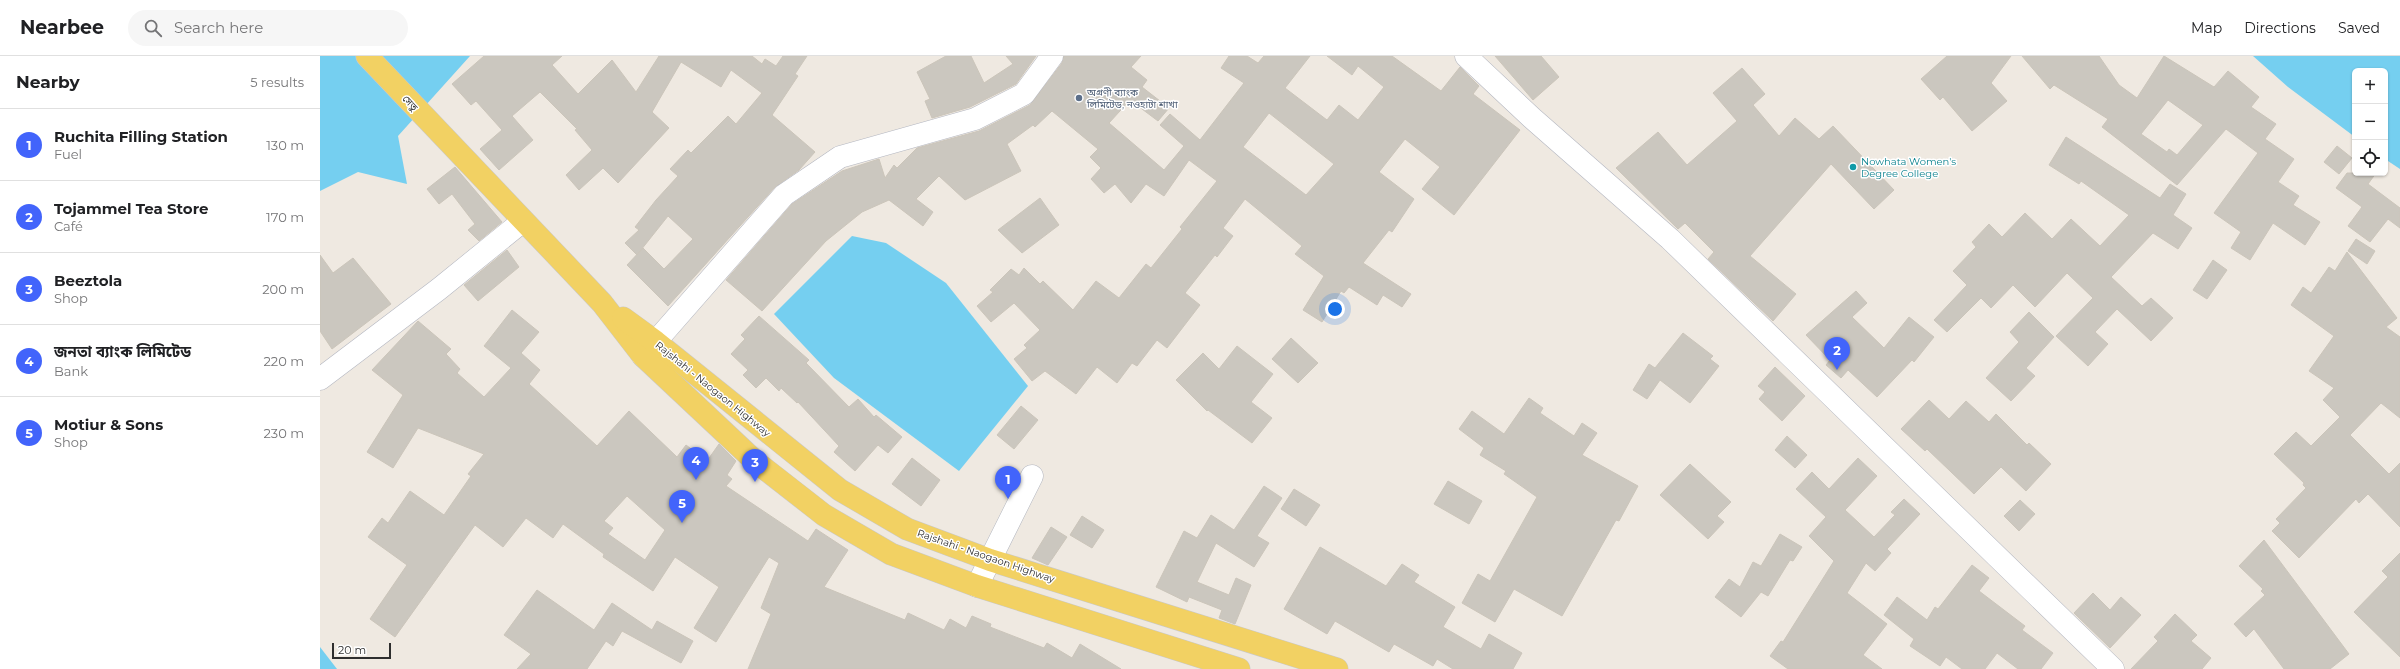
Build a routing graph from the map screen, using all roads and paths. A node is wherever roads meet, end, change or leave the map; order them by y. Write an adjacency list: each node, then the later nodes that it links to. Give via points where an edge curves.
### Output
1 (367, 56): 4 (main road, সেতু)
2 (1052, 56): 6 (street, via 1024,94 975,118 840,157 784,195)
3 (1466, 56): 13 (street, via 1532,118 1670,239)
4 (454, 150): 5 (main road, Rajshahi - Naogaon Highway)
5 (522, 221): 6 (main road, Rajshahi - Naogaon Highway); 7 (street, via 439,290)
6 (650, 349): 9 (main road, Rajshahi - Naogaon Highway, via 840,490 907,529); 10 (main road, Rajshahi - Naogaon Highway, via 756,462 824,515 891,554)
7 (320, 379)
8 (1032, 476): 9 (street)
9 (990, 560): 10 (street); 12 (main road, Rajshahi - Naogaon Highway)
10 (977, 586): 11 (main road, Rajshahi - Naogaon Highway)
11 (1239, 669)
12 (1337, 669)
13 (2113, 669)

